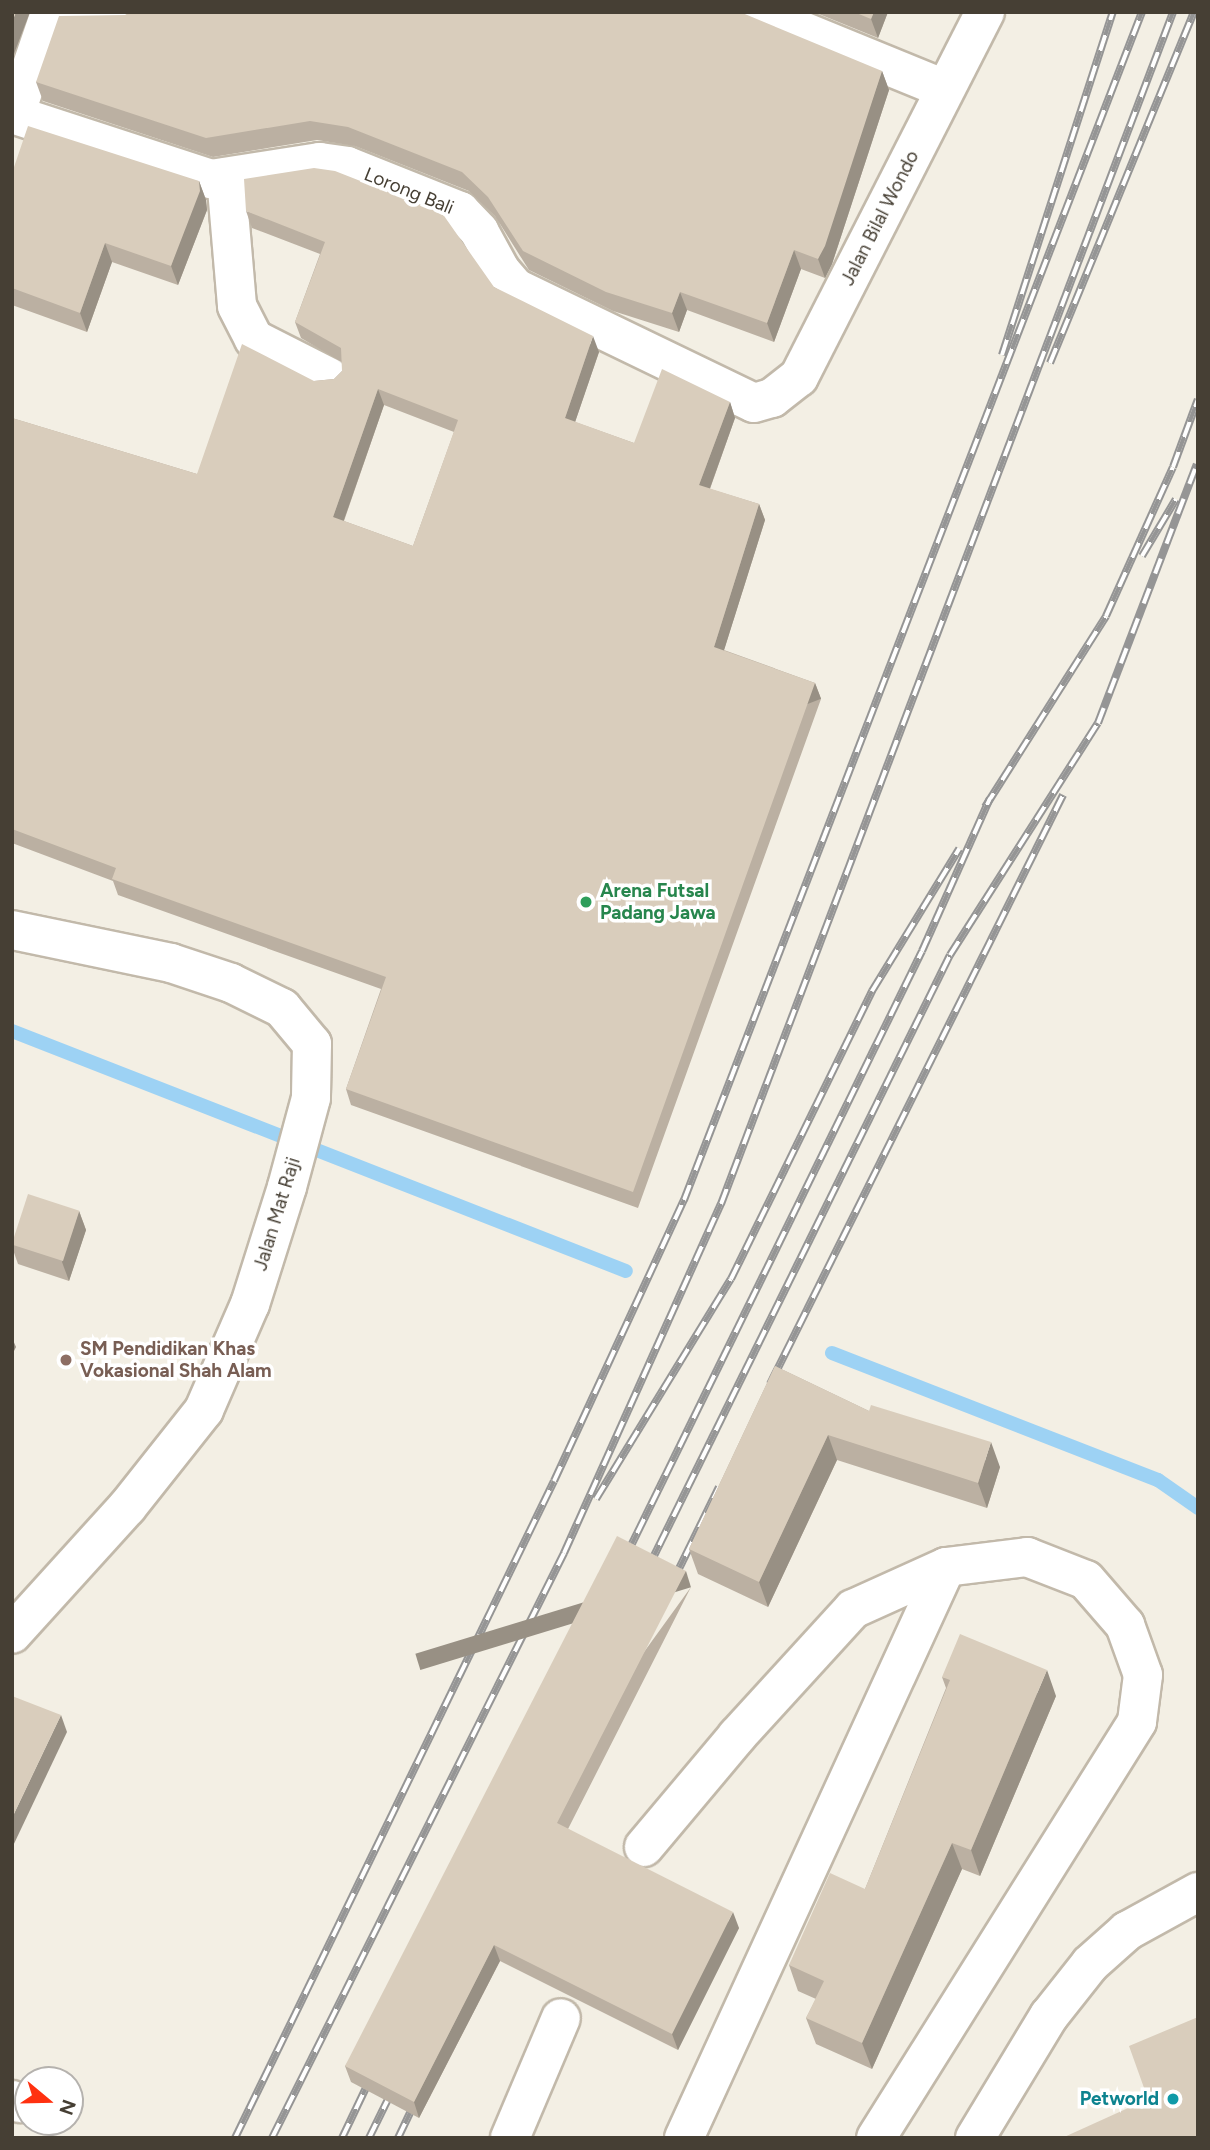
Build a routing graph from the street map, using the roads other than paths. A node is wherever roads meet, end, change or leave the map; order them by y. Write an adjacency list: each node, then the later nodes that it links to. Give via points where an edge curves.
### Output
1 (132, 12): 4 (street)
2 (756, 12): 5 (street)
3 (985, 12): 5 (street, Jalan Bilal Wondo)
4 (49, 13): 6 (street)
5 (946, 89): 9 (street, Jalan Bilal Wondo, via 802,373 772,398)
6 (14, 115): 7 (street, Lorong Bali, via 211,179)
7 (226, 177): 8 (street, via 237,306 254,340); 9 (street, Lorong Bali, via 320,162 347,166 460,211 479,231 516,288)
8 (329, 377)
9 (754, 402)
10 (12, 930): 12 (street, Jalan Mat Raji, via 172,963 231,983 282,1008 312,1044 311,1098 287,1186 250,1304 204,1410 127,1507)
11 (946, 1567): 13 (street, via 853,1608); 17 (street); 18 (street, via 1027,1557 1086,1580 1125,1625 1143,1675 1137,1722)
12 (12, 1634)
13 (644, 1847)
14 (1198, 1892): 19 (street, via 1127,1931 1090,1964 1049,2016)
15 (561, 2018): 16 (street)
16 (510, 2138)
17 (684, 2138)
18 (876, 2138)
19 (975, 2138)

